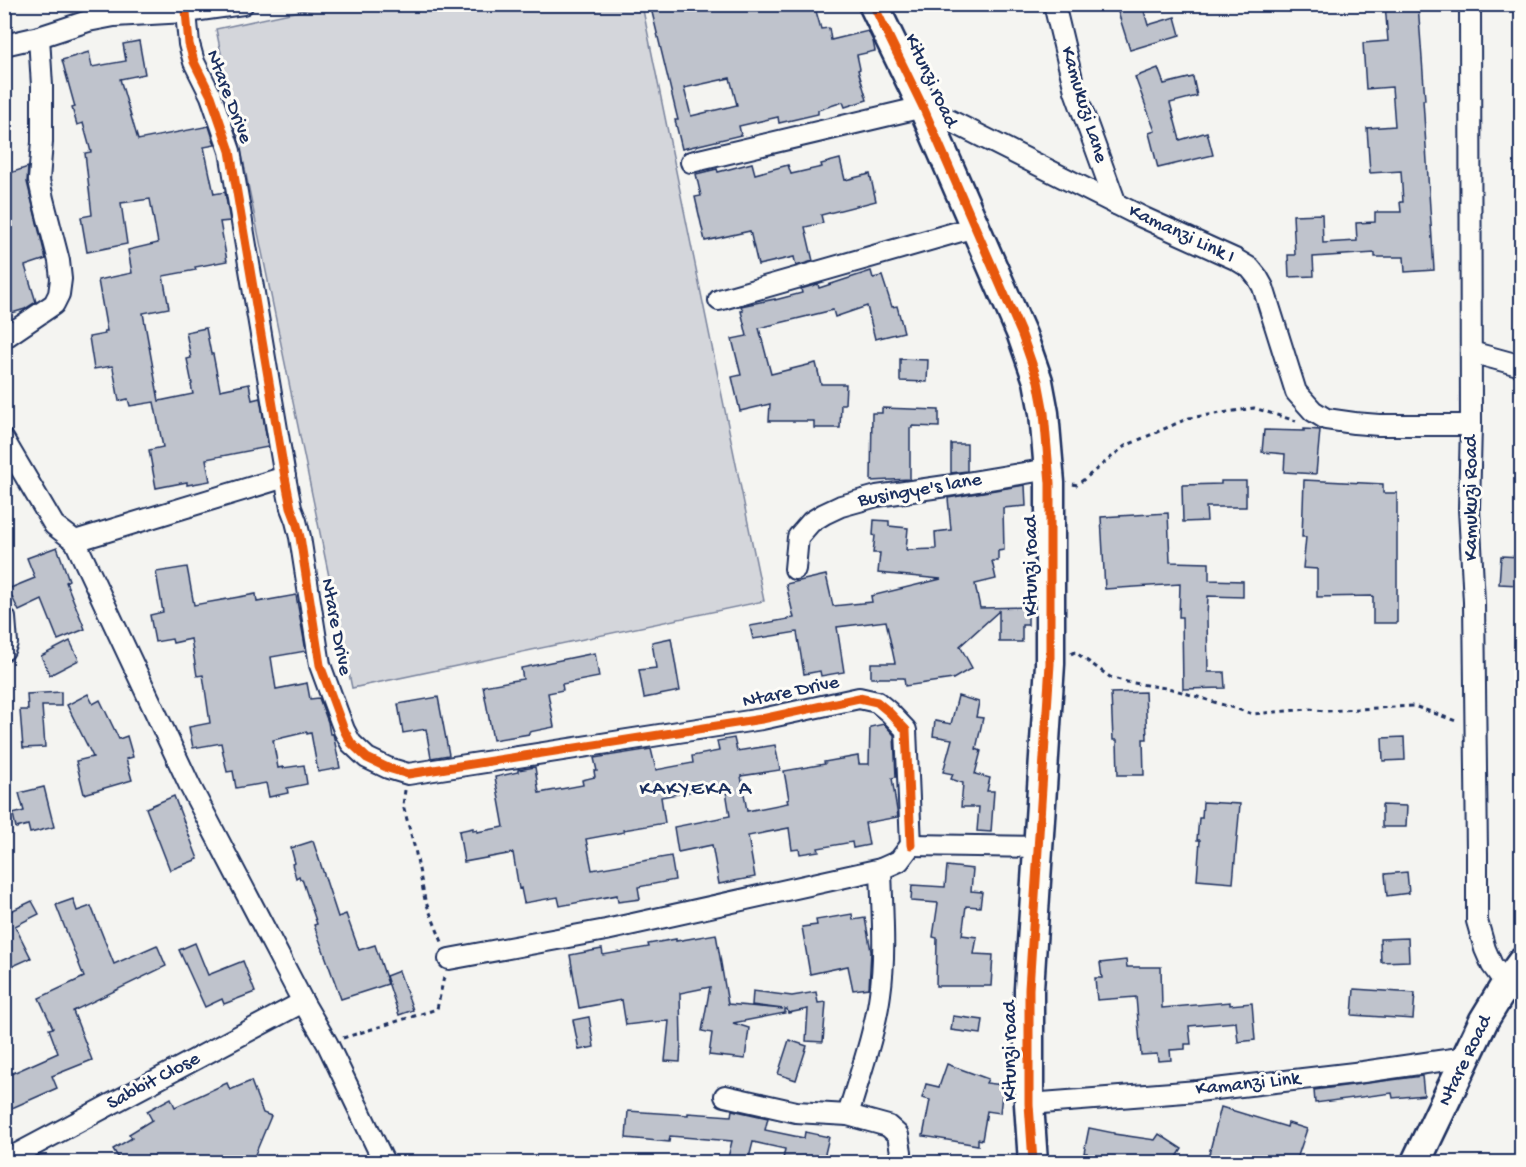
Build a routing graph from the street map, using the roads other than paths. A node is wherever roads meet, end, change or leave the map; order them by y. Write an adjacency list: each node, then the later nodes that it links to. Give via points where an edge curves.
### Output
1 (243, 4): 5 (street)
2 (873, 4): 8 (street, Kitunzi road)
3 (1054, 4): 10 (street, Kamukuzi Lane, via 1075,91)
4 (1470, 4): 14 (street, Kamukuzi Road)
5 (186, 12): 6 (street, via 114,16); 20 (street, Ntare Drive, via 194,62 211,96 230,151)
6 (39, 37): 7 (street); 13 (street, via 39,180 61,279 54,304)
7 (4, 45)
8 (923, 107): 9 (street); 10 (street, Kamanzi Link I); 11 (street, Kitunzi road)
9 (691, 162)
10 (1116, 204): 16 (street, Kamanzi Link I, via 1250,268 1263,287 1296,392 1313,411 1326,419 1379,425)
11 (975, 227): 12 (street); 19 (street, Kitunzi road, via 1038,381)
12 (719, 300)
13 (4, 338)
14 (1471, 352): 15 (street); 16 (street, Kamukuzi Road)
15 (1521, 366)
16 (1471, 425): 29 (street, Kamukuzi Road, via 1469,509 1474,602 1477,921 1492,965)
17 (4, 440): 18 (street)
18 (12, 463): 21 (street, via 54,525)
19 (1049, 476): 22 (street, Busingye's lane, via 960,484 877,496 841,506 811,522 798,537); 26 (street, Kitunzi road, via 1050,664)
20 (285, 477): 21 (street); 25 (street, Ntare Drive, via 300,537 320,665 344,730 367,758 408,774 762,719 859,698 877,702 906,730)
21 (75, 540): 30 (street, via 190,786)
22 (795, 569)
23 (5, 618): 24 (street)
24 (4, 650)
25 (911, 845): 26 (street); 27 (street, via 899,861)
26 (1039, 847): 33 (street, Kitunzi road, via 1029,989)
27 (881, 869): 28 (street, via 606,930); 34 (street, via 880,992)
28 (449, 959)
29 (1514, 973): 31 (street, Ntare Road, via 1484,1020)
30 (303, 1002): 35 (street, Sabbit Close); 36 (street)
31 (1467, 1057): 33 (street, Kamanzi Link, via 1210,1089); 39 (street, Ntare Road)
32 (725, 1096): 34 (street, via 796,1112)
33 (1029, 1104): 38 (street, Kitunzi road)
34 (848, 1115): 37 (street, via 888,1126 897,1135 901,1152)
35 (4, 1161)
36 (384, 1162)
37 (898, 1162)
38 (1033, 1162)
39 (1416, 1162)

